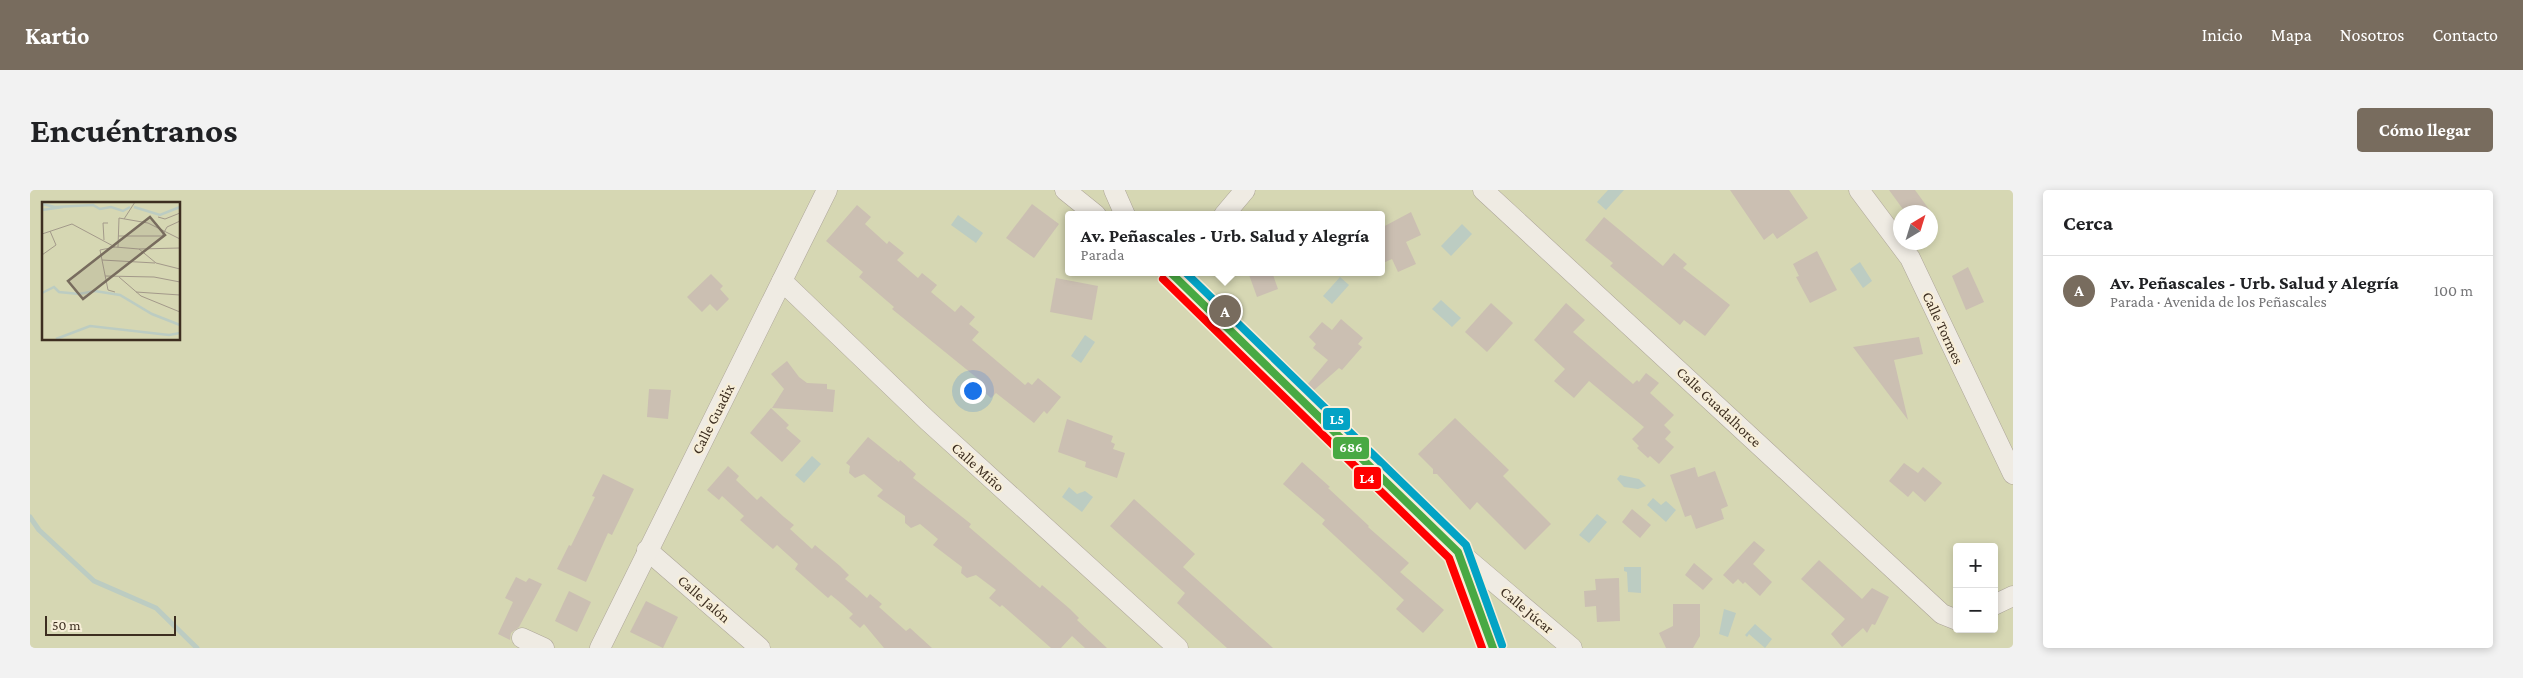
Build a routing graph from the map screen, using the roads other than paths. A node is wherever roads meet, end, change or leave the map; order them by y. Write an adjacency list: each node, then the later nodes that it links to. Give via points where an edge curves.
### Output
1 (827, 190): 11 (street, Calle Guadix)
2 (1065, 190): 7 (street)
3 (1114, 190): 8 (street)
4 (1245, 190): 9 (street)
5 (1483, 190): 17 (street, Calle Guadalhorce, via 1942,614)
6 (1859, 190): 12 (street, Calle Tormes, via 1910,258)
7 (1091, 211)
8 (1123, 211)
9 (1227, 211)
10 (1177, 276): 14 (street, Calle Júcar)
11 (782, 281): 13 (street, Calle Guadix); 22 (street, Calle Miño, via 927,420)
12 (2013, 474)
13 (647, 550): 20 (street, Calle Guadix); 21 (street, Calle Jalón)
14 (1458, 552): 23 (street); 24 (street, Calle Júcar)
15 (2013, 596): 16 (street)
16 (1998, 603)
17 (1953, 618)
18 (522, 638): 19 (street)
19 (544, 648)
20 (600, 648)
21 (760, 648)
22 (1178, 648)
23 (1493, 648)
24 (1572, 648)

